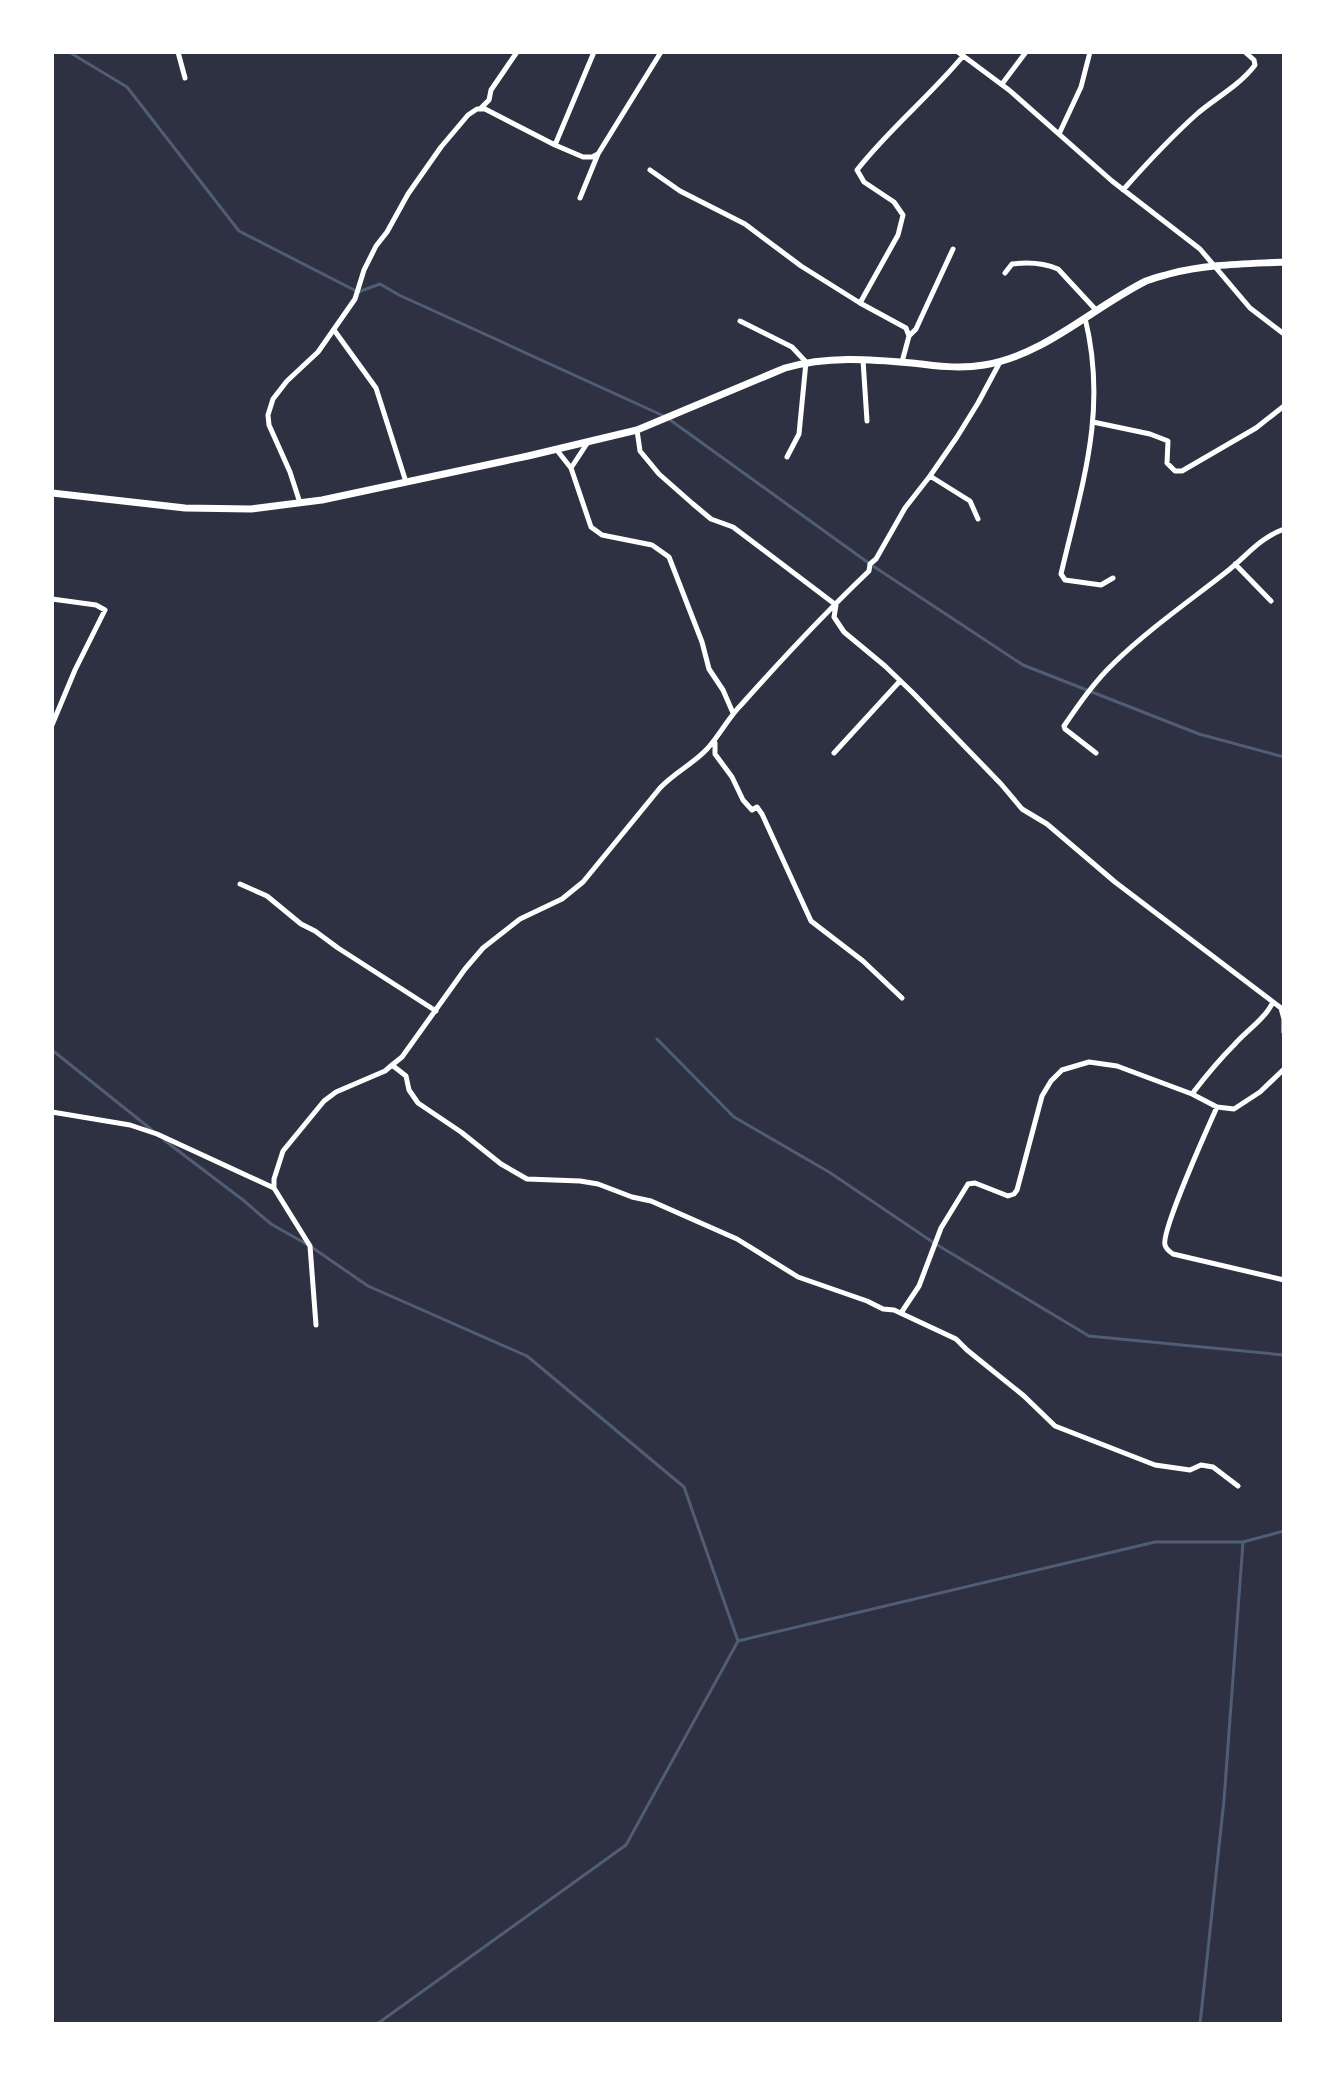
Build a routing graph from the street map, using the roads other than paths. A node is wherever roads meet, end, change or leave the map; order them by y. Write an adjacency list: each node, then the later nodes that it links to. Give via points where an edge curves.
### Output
1 (178, 52): 9 (street)
2 (517, 52): 11 (street)
3 (594, 52): 13 (street)
4 (661, 52): 14 (street)
5 (1026, 52): 10 (street)
6 (1090, 52): 12 (street)
7 (1245, 52): 16 (street, via 1254,60 1250,72 1200,111)
8 (960, 54): 10 (street); 22 (street, via 857,170 903,215 898,235)
9 (185, 78)
10 (1002, 84): 12 (street)
11 (481, 109): 13 (street); 26 (street, via 468,115 408,194)
12 (1059, 134): 16 (street)
13 (555, 145): 14 (street, via 583,157)
14 (598, 154): 17 (street)
15 (650, 170): 22 (street, via 745,224)
16 (1123, 190): 20 (street)
17 (580, 198)
18 (953, 249): 28 (street)
19 (1284, 262): 20 (main road)
20 (1215, 265): 23 (main road, via 1149,280); 27 (street, via 1250,308)
21 (1005, 273): 23 (street, via 1012,264 1058,269)
22 (860, 303): 28 (street, via 906,328)
23 (1096, 310): 24 (main road)
24 (1085, 317): 30 (main road, via 1040,345); 35 (street, via 1094,367)
25 (740, 321): 31 (street, via 792,347)
26 (334, 330): 42 (street, via 376,388); 44 (street, via 269,408 269,425)
27 (1284, 334)
28 (909, 336): 32 (street)
29 (863, 360): 31 (main road); 32 (main road); 34 (street)
30 (1000, 361): 32 (main road, via 956,367); 41 (street)
31 (806, 362): 36 (main road); 39 (street, via 799,434)
32 (902, 362)
33 (1284, 406): 35 (street, via 1182,471 1167,463 1168,441)
34 (867, 421)
35 (1093, 422): 48 (street, via 1061,574 1065,580 1101,585)
36 (637, 430): 37 (main road); 51 (street, via 640,451 693,504 711,519 733,527)
37 (588, 442): 38 (main road); 40 (street)
38 (556, 449): 40 (street); 42 (main road)
39 (787, 457)
40 (571, 468): 53 (street, via 591,527 602,535 652,545 669,557 709,669)
41 (930, 476): 45 (street, via 970,501); 51 (street, via 869,571)
42 (406, 482): 44 (main road)
43 (52, 493): 44 (main road, via 185,508)
44 (300, 503)
45 (978, 519)
46 (1284, 529): 47 (street)
47 (1235, 564): 50 (street); 57 (street, via 1113,664 1082,700 1064,726)
48 (1113, 578)
49 (52, 599): 54 (street, via 105,610)
50 (1271, 601)
51 (836, 605): 52 (street, via 834,617 844,632); 53 (street)
52 (900, 681): 56 (street); 60 (street, via 1022,809)
53 (733, 713): 55 (street)
54 (52, 725)
55 (715, 740): 59 (street, via 715,754 743,800 762,814 811,921); 61 (street, via 653,795 583,882 483,948)
56 (834, 753)
57 (1096, 753)
58 (240, 884): 61 (street, via 267,896 301,924)
59 (902, 998)
60 (1273, 1002): 62 (street); 66 (street)
61 (436, 1011): 64 (street)
62 (1284, 1019): 63 (street)
63 (1284, 1032)
64 (392, 1065): 69 (street, via 324,1101 283,1151); 71 (street, via 406,1076 418,1103 527,1179 580,1181 651,1201 737,1239 798,1277)
65 (1284, 1069): 67 (street, via 1234,1109)
66 (1192, 1094): 67 (street); 71 (street, via 1103,1063 1062,1070 1042,1096 1017,1190 1008,1196 968,1184)
67 (1217, 1107): 70 (street, via 1180,1195 1165,1248 1183,1257)
68 (52, 1112): 69 (street, via 157,1134)
69 (274, 1188): 72 (street, via 310,1246)
70 (1284, 1280)
71 (901, 1313): 73 (street, via 956,1339 1055,1426 1155,1465 1213,1467)
72 (316, 1325)
73 (1238, 1486)

